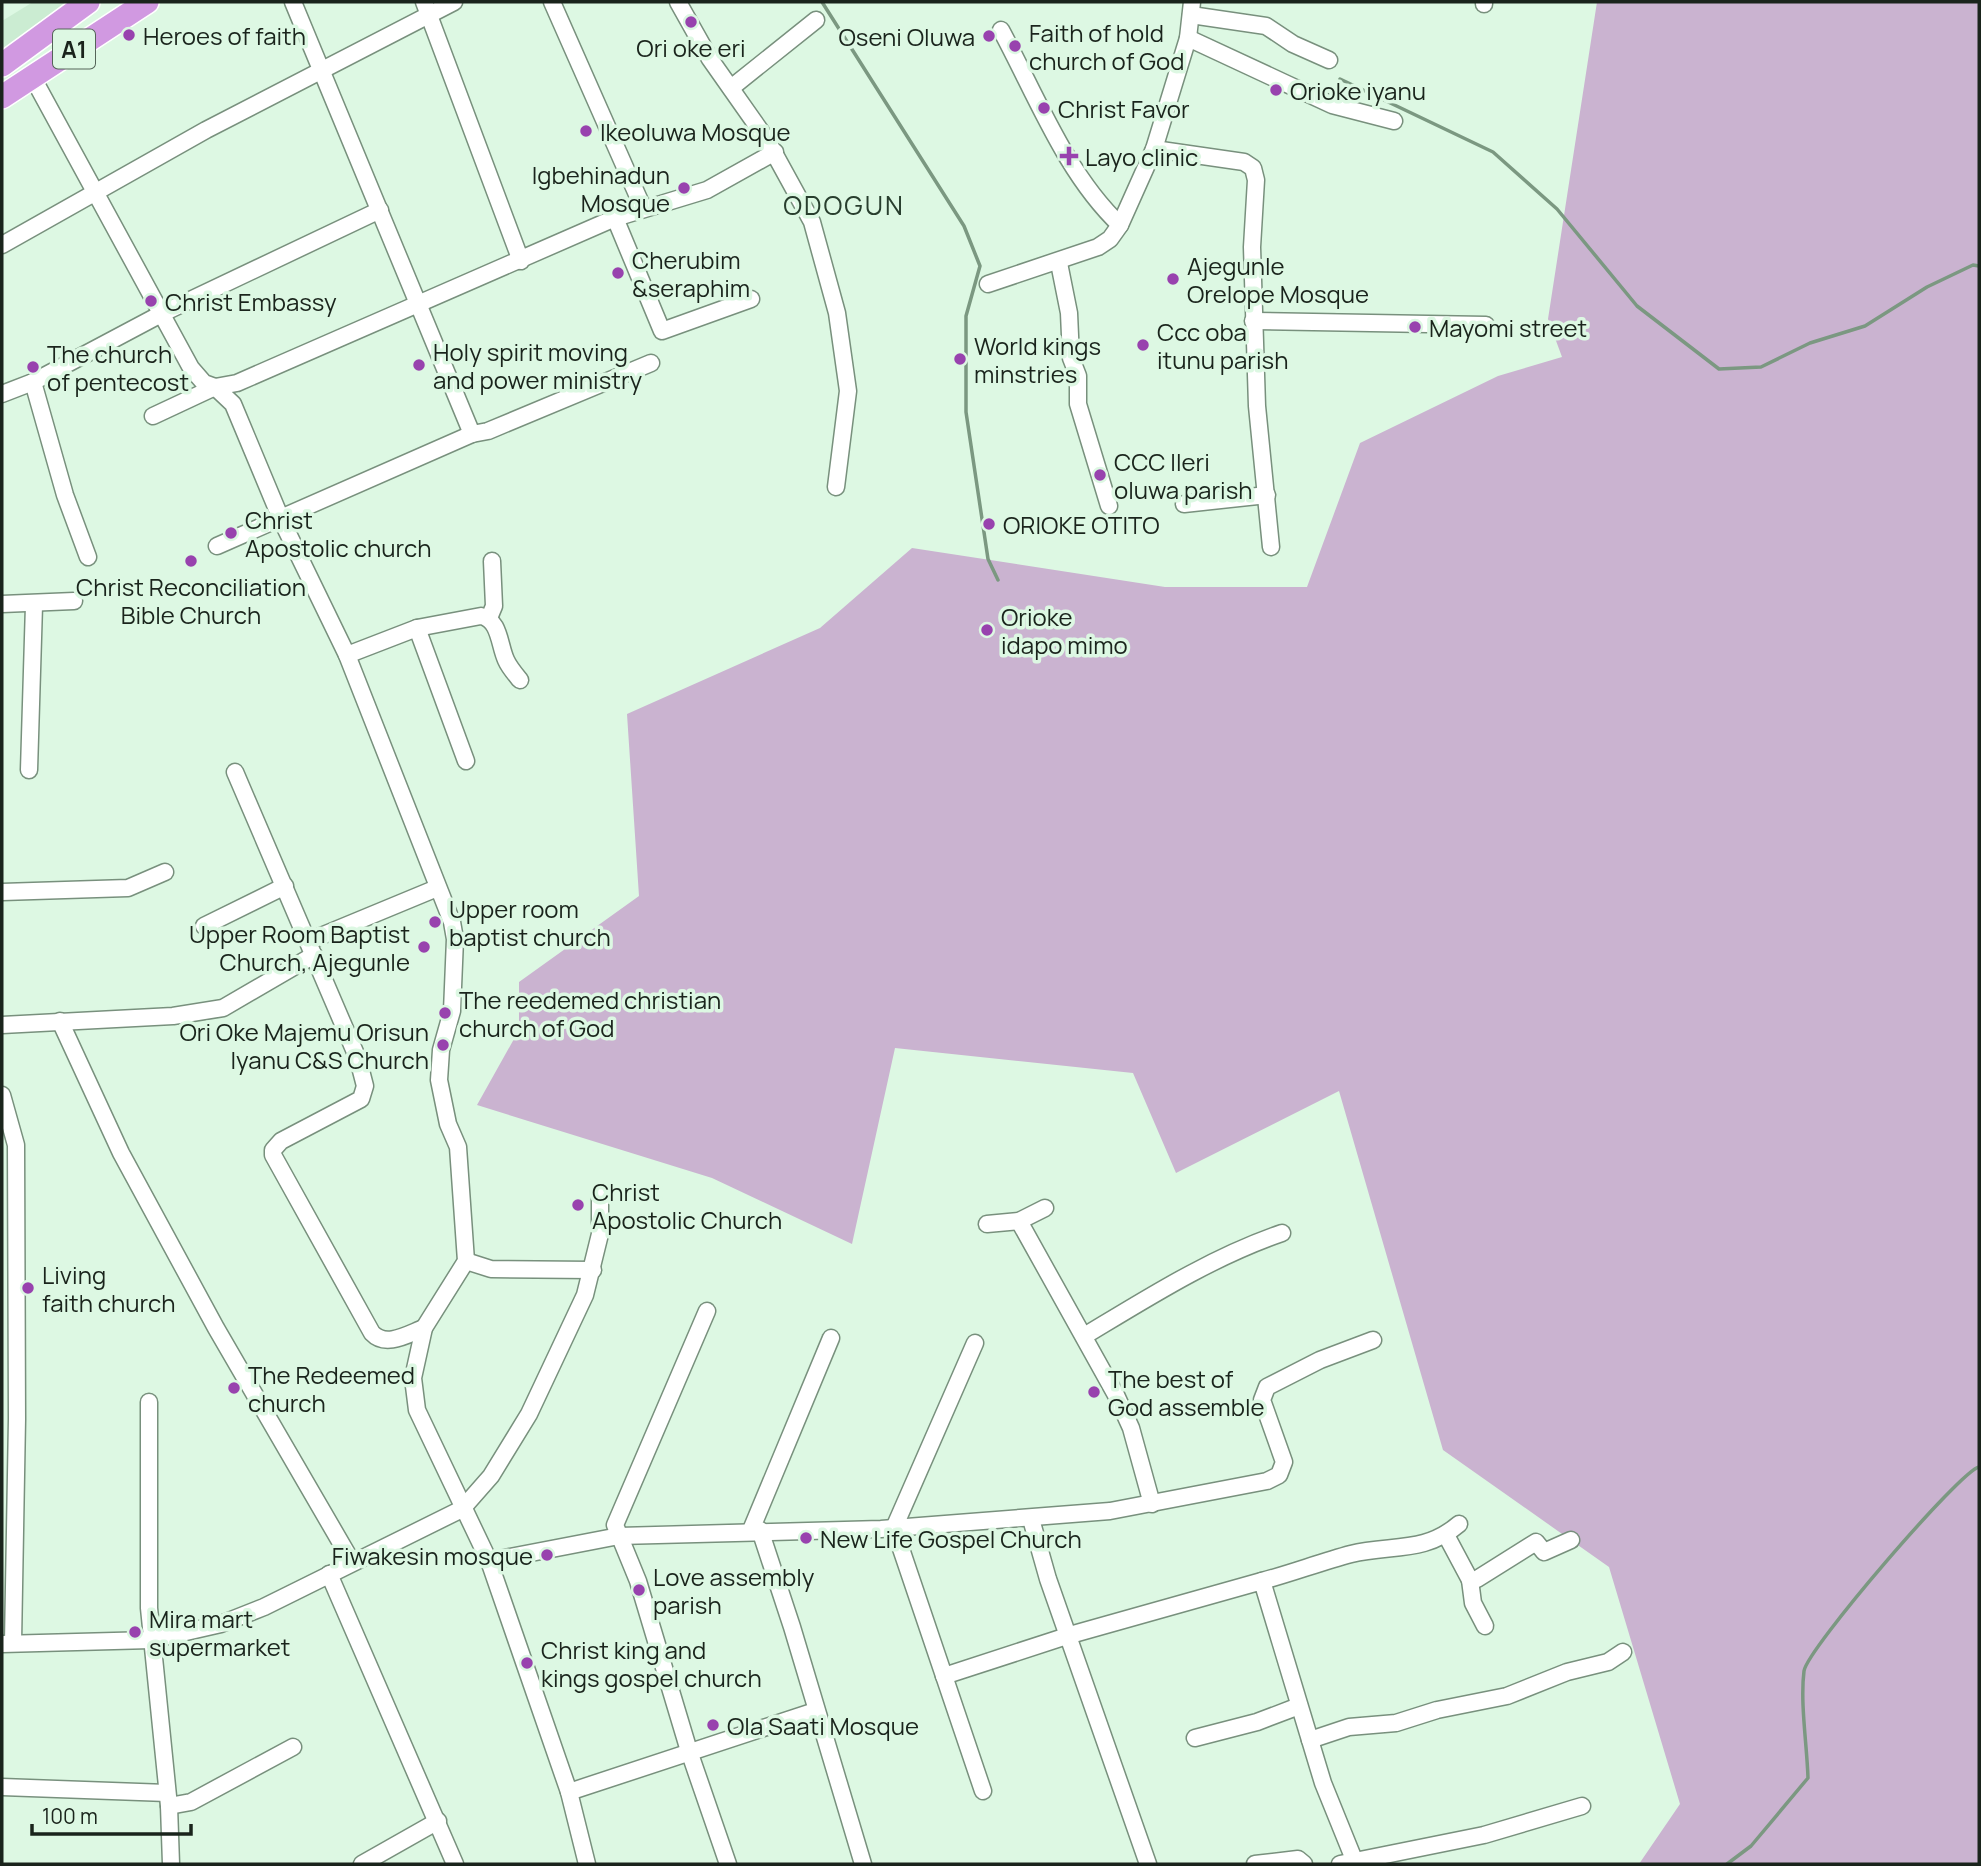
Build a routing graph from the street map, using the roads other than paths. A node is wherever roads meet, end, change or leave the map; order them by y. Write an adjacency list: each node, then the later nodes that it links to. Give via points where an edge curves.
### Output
1 (88, 2): 13 (highway, A1)
2 (147, 2): 15 (highway, A1)
3 (293, 2): 14 (street)
4 (454, 2): 7 (street)
5 (552, 2): 22 (street)
6 (678, 2): 16 (street)
7 (427, 8): 14 (street); 27 (street)
8 (1192, 8): 11 (street); 12 (street, via 1266,26)
9 (816, 20): 16 (street)
10 (1001, 30): 25 (street, via 1082,179 1098,205)
11 (1188, 38): 18 (street, via 1332,105); 19 (street)
12 (1329, 60)
13 (2, 65)
14 (323, 70): 21 (street); 23 (street)
15 (33, 78): 17 (highway, A1); 21 (street)
16 (731, 88): 20 (street)
17 (2, 97)
18 (1394, 121)
19 (1154, 149): 25 (street); 33 (street, via 1244,162 1253,168)
20 (775, 152): 22 (street, via 707,190); 41 (street, via 812,222 843,346 848,391)
21 (96, 191): 26 (street); 32 (street)
22 (643, 208): 24 (street)
23 (380, 210): 31 (street); 32 (street)
24 (615, 218): 27 (street); 30 (street, via 662,331)
25 (1120, 225): 28 (street, via 1098,247)
26 (2, 245)
27 (521, 261): 31 (street)
28 (1059, 263): 29 (street); 44 (street, via 1069,313 1071,358 1079,376 1078,404)
29 (988, 284)
30 (751, 299)
31 (416, 303): 37 (street, via 237,383); 40 (street)
32 (163, 313): 36 (street); 37 (street, via 191,368 204,383)
33 (1253, 321): 34 (street); 42 (street)
34 (1486, 325)
35 (651, 363): 40 (street)
36 (33, 382): 38 (street); 48 (street)
37 (215, 387): 39 (street); 45 (street, via 233,404)
38 (2, 394)
39 (153, 416)
40 (472, 434): 45 (street)
41 (835, 487)
42 (1267, 495): 43 (street); 47 (street)
43 (1184, 504)
44 (1109, 506)
45 (281, 519): 46 (street); 55 (street)
46 (217, 546)
47 (1272, 547)
48 (88, 557)
49 (492, 561): 53 (street, via 494,606)
50 (74, 601): 52 (street)
51 (2, 604): 52 (street)
52 (34, 605): 58 (street)
53 (489, 618): 54 (street); 56 (street, via 507,662)
54 (416, 628): 55 (street); 57 (street)
55 (347, 655): 62 (street)
56 (520, 680)
57 (466, 761)
58 (29, 770)
59 (235, 772): 61 (street)
60 (165, 872): 63 (street, via 128,888)
61 (285, 886): 64 (street); 65 (street)
62 (437, 888): 65 (street); 74 (street, via 455,939 452,1011 441,1050 439,1080 458,1147)
63 (2, 892)
64 (204, 926)
65 (311, 948): 66 (street, via 223,1007 173,1016); 77 (street, via 358,1059 364,1093 348,1108 281,1141 273,1155 376,1338 390,1340)
66 (60, 1021): 67 (street); 93 (street, via 128,1164 216,1328)
67 (2, 1025)
68 (2, 1095): 100 (street, via 16,1145 17,1419)
69 (600, 1194): 75 (street, via 600,1234)
70 (1045, 1208): 71 (street)
71 (1019, 1221): 72 (street); 78 (street)
72 (987, 1224)
73 (1282, 1233): 78 (street, via 1197,1270)
74 (466, 1261): 75 (street, via 491,1269); 77 (street)
75 (593, 1270): 84 (street, via 529,1414 491,1476)
76 (707, 1311): 90 (street, via 619,1510 615,1525)
77 (425, 1328): 84 (street, via 413,1392)
78 (1086, 1335): 83 (street, via 1131,1428)
79 (831, 1338): 88 (street)
80 (1373, 1340): 83 (street, via 1267,1387 1262,1400 1284,1462 1279,1475)
81 (975, 1343): 87 (street)
82 (149, 1402): 99 (street)
83 (1152, 1504): 85 (street)
84 (462, 1508): 92 (street); 93 (street)
85 (1031, 1519): 87 (street); 98 (street)
86 (1459, 1524): 89 (street)
87 (894, 1528): 88 (street); 102 (street)
88 (755, 1530): 90 (street); 104 (street, via 793,1627)
89 (1446, 1535): 95 (street); 96 (street, via 1396,1550 1352,1554)
90 (619, 1536): 92 (street); 108 (street, via 638,1581)
91 (1571, 1540): 95 (street, via 1544,1552 1536,1542)
92 (489, 1561): 111 (street)
93 (352, 1562): 94 (street)
94 (329, 1574): 99 (street, via 243,1617); 114 (street)
95 (1470, 1580): 97 (street, via 1473,1602)
96 (1262, 1581): 98 (street); 103 (street)
97 (1485, 1626)
98 (1070, 1635): 102 (street); 122 (street)
99 (151, 1640): 100 (street); 112 (street)
100 (8, 1644)
101 (1623, 1652): 106 (street, via 1608,1662 1567,1672 1507,1696 1396,1723 1349,1727)
102 (944, 1676): 110 (street)
103 (1299, 1706): 105 (street); 106 (street)
104 (816, 1711): 108 (street); 121 (street)
105 (1195, 1738)
106 (1310, 1740): 115 (street)
107 (293, 1747): 112 (street, via 191,1802)
108 (689, 1751): 111 (street); 120 (street)
109 (2, 1787): 112 (street)
110 (983, 1791)
111 (569, 1793): 119 (street)
112 (168, 1800): 116 (street)
113 (1581, 1806): 115 (street, via 1497,1831)
114 (438, 1821): 117 (street); 118 (street)
115 (1348, 1863)
116 (171, 1864)
117 (362, 1864)
118 (455, 1864)
119 (587, 1864)
120 (728, 1864)
121 (863, 1864)
122 (1148, 1864)
123 (1255, 1864): 124 (street, via 1298,1859)
124 (1304, 1864)

